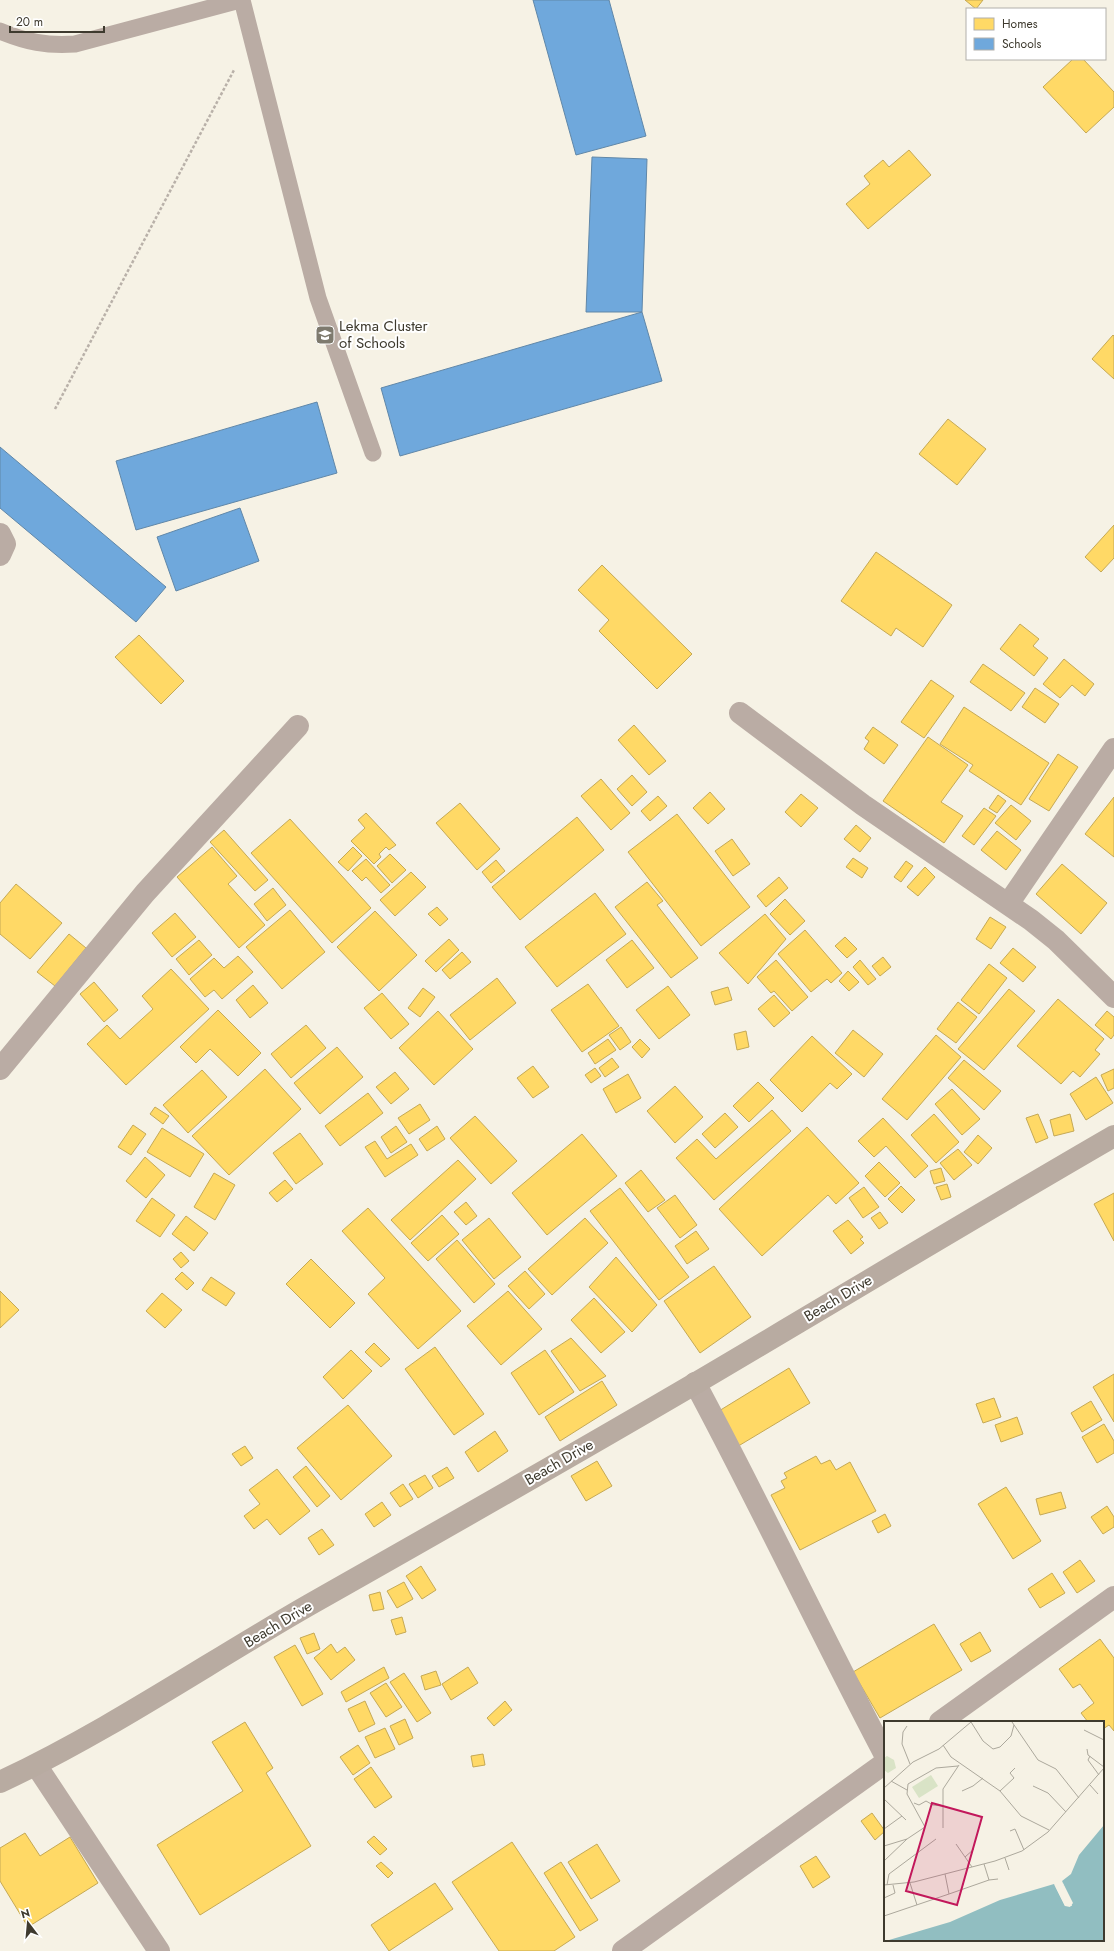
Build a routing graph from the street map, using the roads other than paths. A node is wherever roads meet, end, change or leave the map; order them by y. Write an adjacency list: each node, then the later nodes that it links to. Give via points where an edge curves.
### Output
1 (241, 0): 2 (lane, via 75,44 52,46); 3 (lane, via 318,298)
2 (0, 31)
3 (373, 453)
4 (0, 534): 5 (street, via 5,544)
5 (0, 555)
6 (740, 713): 9 (street, via 863,804)
7 (298, 726): 11 (street, via 145,893)
8 (1114, 749): 9 (street)
9 (1008, 904): 10 (street, via 1056,940)
10 (1114, 997)
11 (0, 1069)
12 (1114, 1136): 13 (street, Beach Drive)
13 (695, 1383): 16 (street); 18 (street, Beach Drive)
14 (1114, 1597): 15 (street)
15 (941, 1721)
16 (884, 1753)
17 (884, 1764): 21 (street)
18 (36, 1765): 19 (street, Beach Drive); 20 (street)
19 (0, 1782)
20 (159, 1951)
21 (623, 1951)

